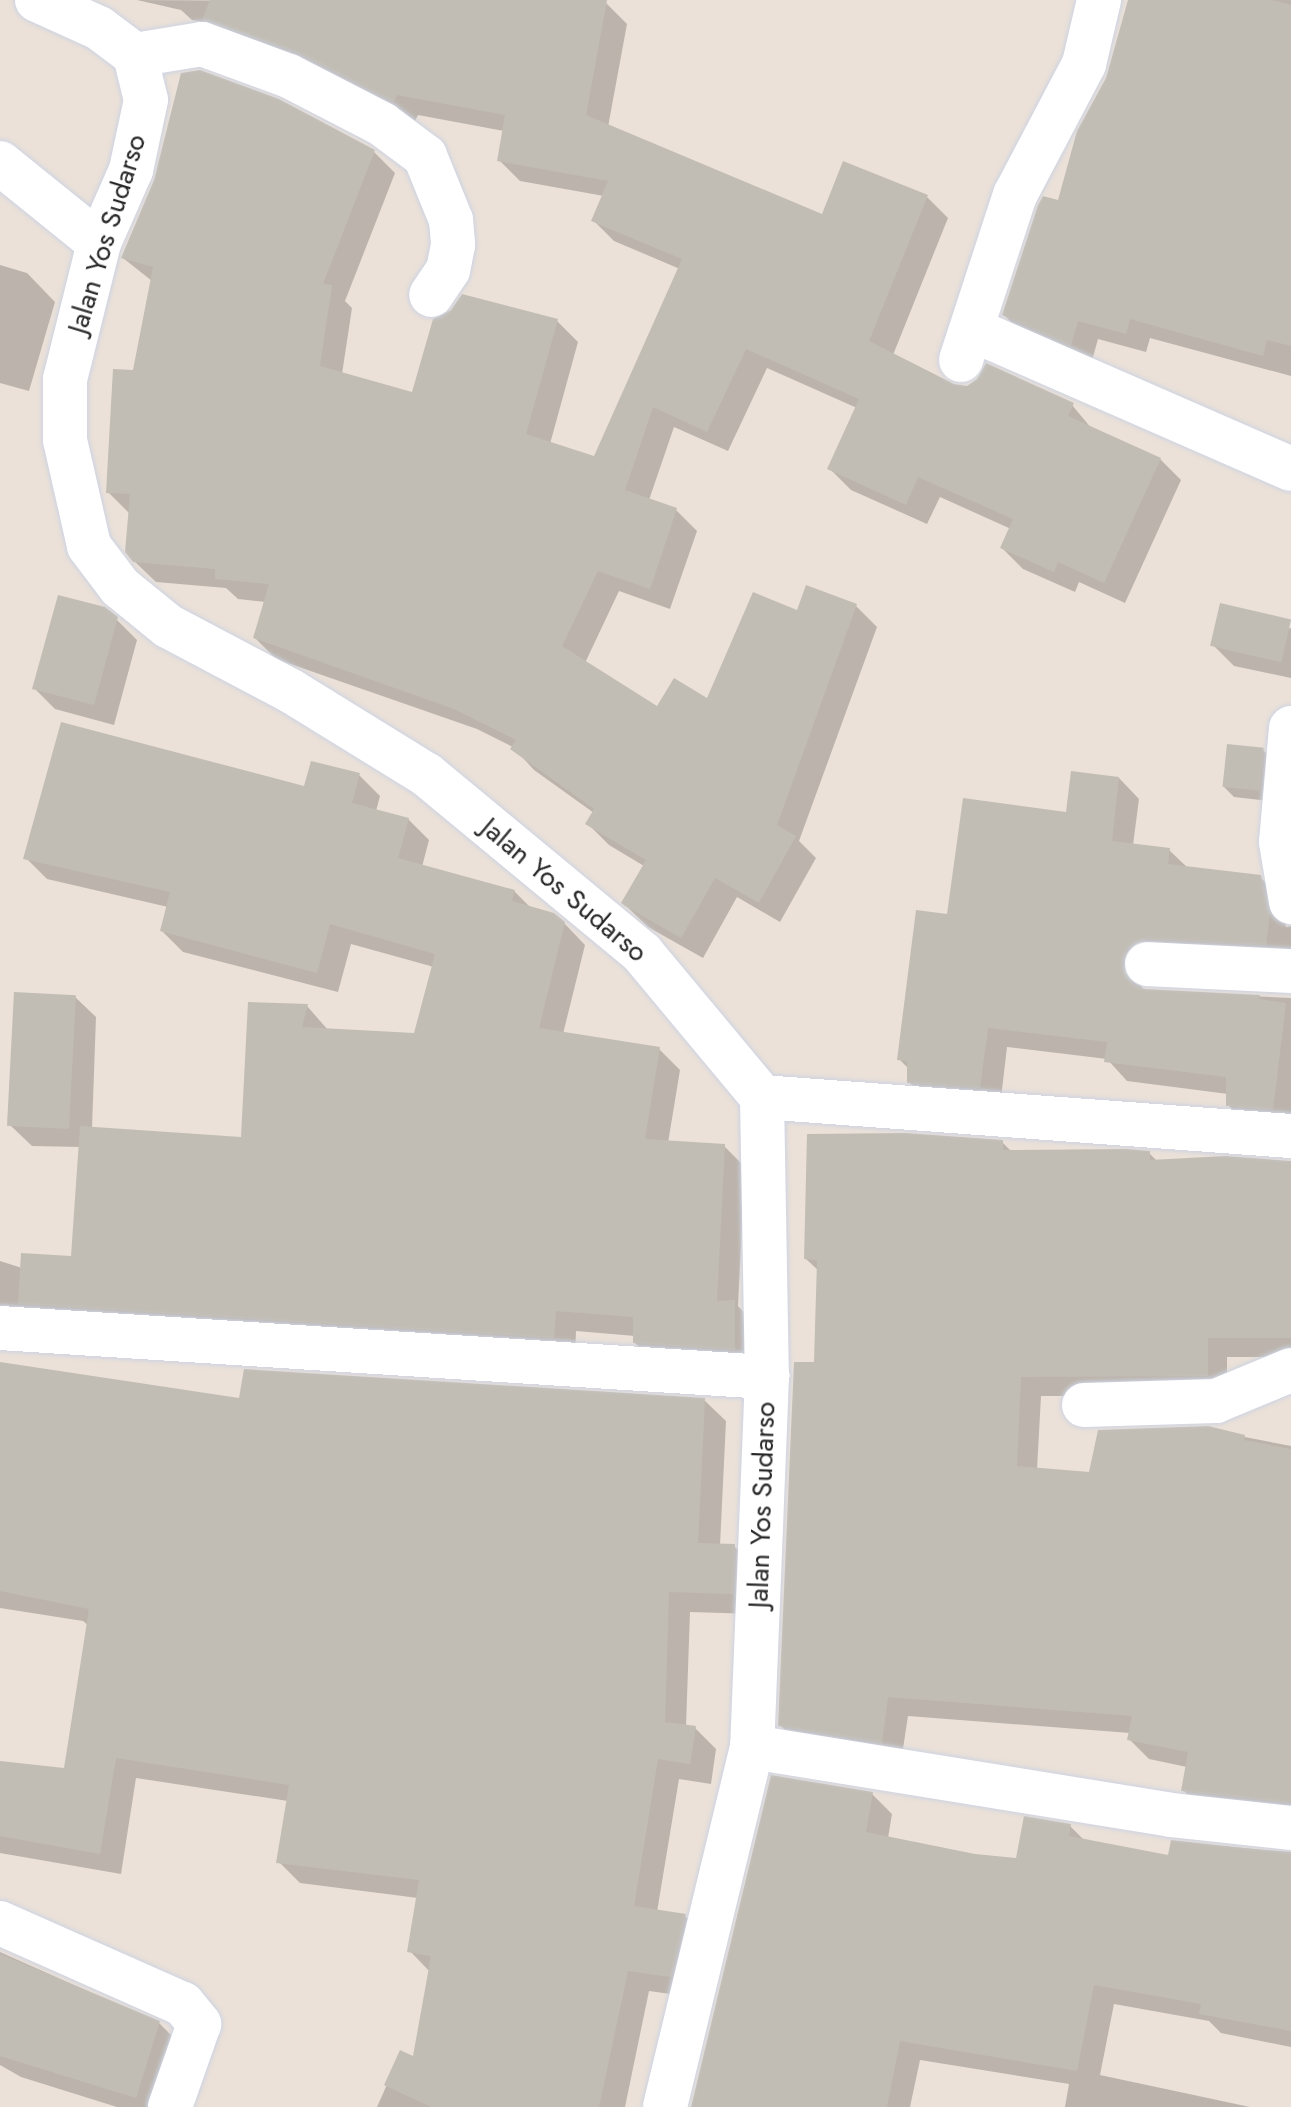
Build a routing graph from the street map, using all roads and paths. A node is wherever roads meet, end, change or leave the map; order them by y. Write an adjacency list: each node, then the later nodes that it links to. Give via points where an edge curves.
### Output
1 (37, 0): 3 (street, via 99,28)
2 (1099, 0): 7 (street, via 1084,64 1015,195 967,345)
3 (135, 55): 5 (street, Jalan Yos Sudarso, via 146,100 131,170); 6 (street, via 202,44 289,76 382,124 425,156 448,209 453,245 448,270)
4 (0, 163): 5 (street)
5 (99, 243): 13 (street, Jalan Yos Sudarso, via 65,379 65,440 89,546 120,587 168,626 291,691 427,775 642,953)
6 (431, 295)
7 (1291, 469)
8 (1291, 728): 9 (street)
9 (1286, 842): 10 (street)
10 (1291, 902)
11 (1147, 964): 12 (street)
12 (1291, 971)
13 (762, 1097): 14 (street); 17 (street, Jalan Yos Sudarso)
14 (1291, 1136)
15 (0, 1328): 17 (street)
16 (1291, 1370): 18 (street, via 1216,1401)
17 (767, 1377): 19 (street, Jalan Yos Sudarso)
18 (1084, 1405)
19 (752, 1747): 20 (street, via 1171,1815); 23 (street, Jalan Yos Sudarso)
20 (1291, 1828)
21 (0, 1923): 22 (street, via 183,2004 199,2024)
22 (170, 2107)
23 (665, 2107)

